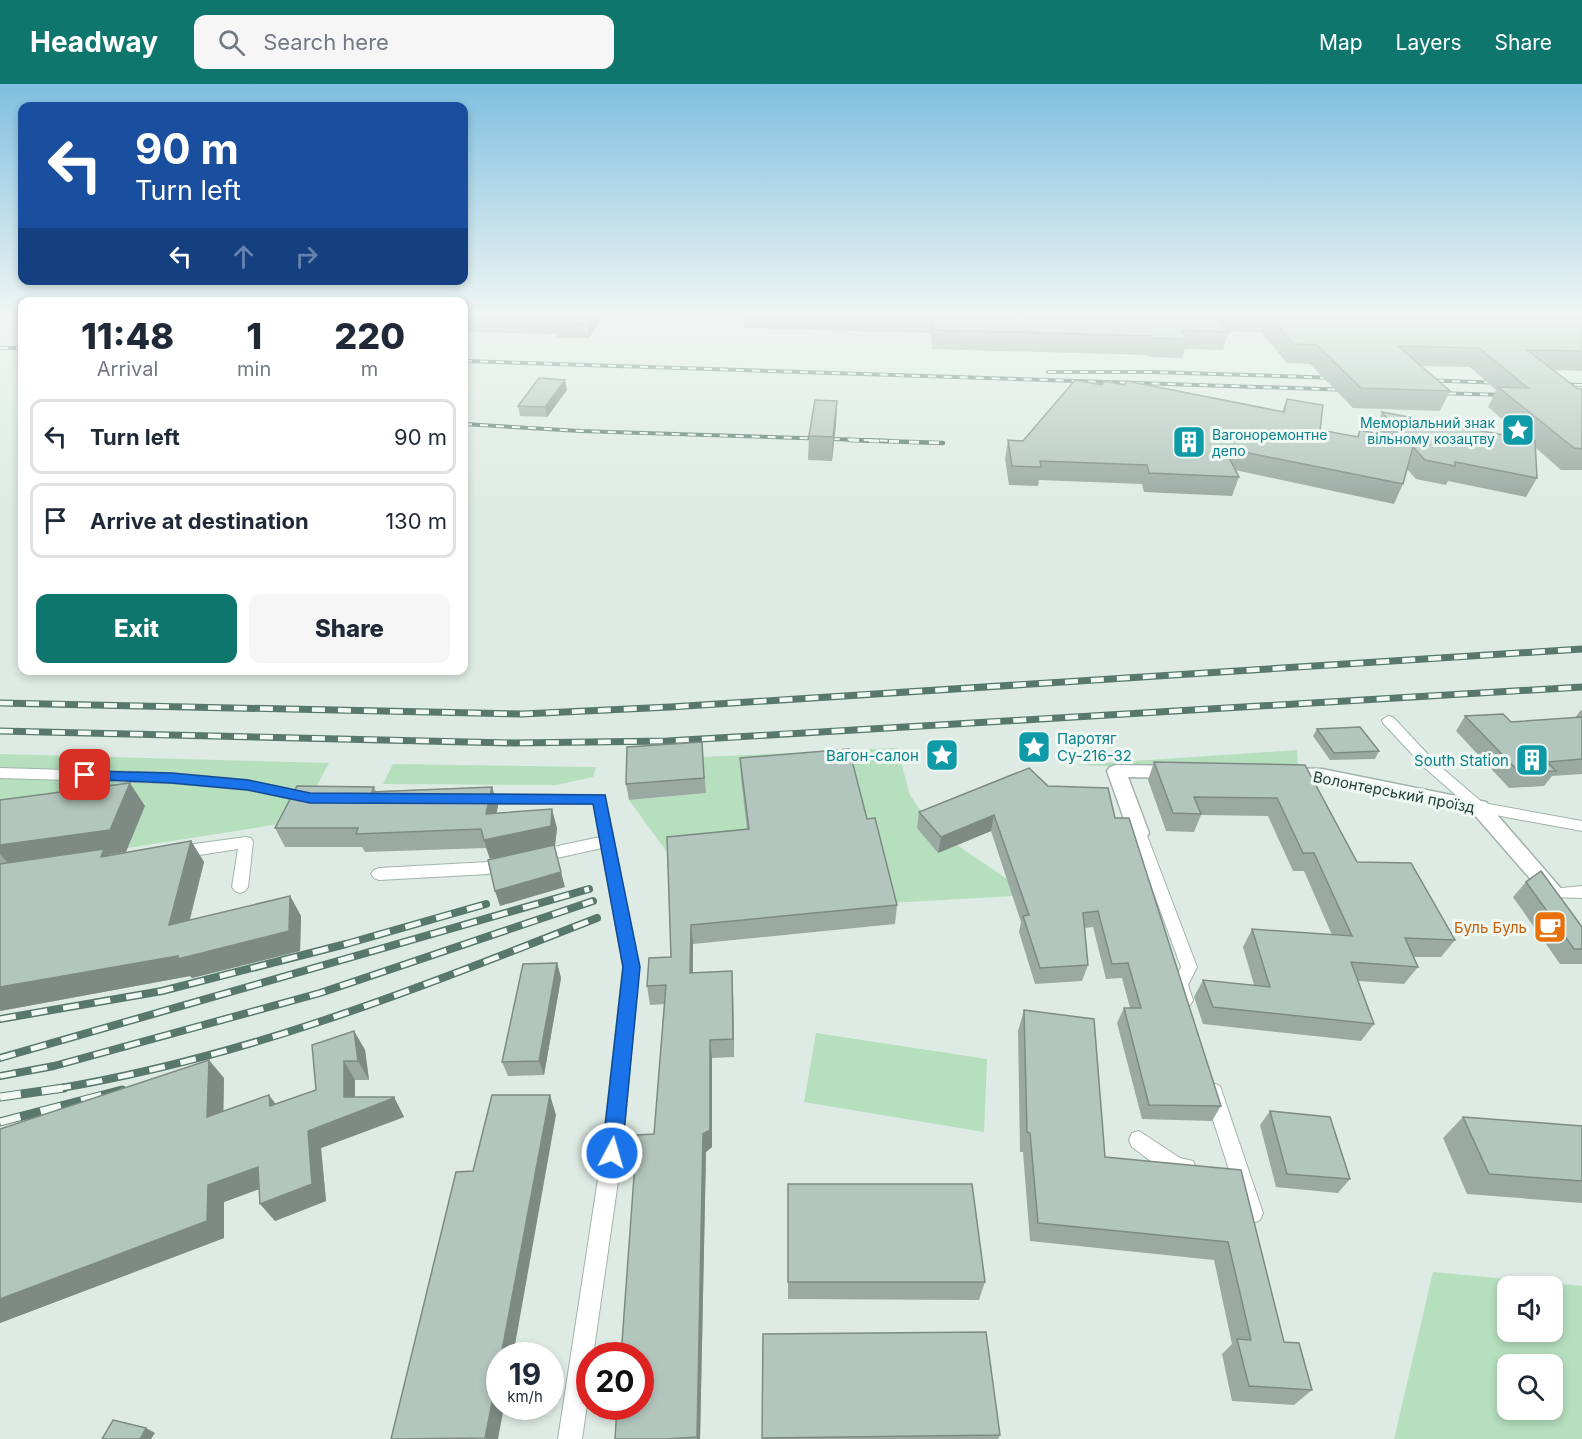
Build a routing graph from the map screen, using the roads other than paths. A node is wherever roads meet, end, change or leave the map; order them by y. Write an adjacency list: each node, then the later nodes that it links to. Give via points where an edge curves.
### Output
1 (1388, 720): 7 (lane, via 1430,765)
2 (1196, 772): 9 (street, via 1116,771)
3 (0, 773): 5 (lane, via 171,778)
4 (1264, 774): 7 (street, Волонтерський проїзд, via 1322,775)
5 (330, 798)
6 (458, 799): 10 (lane, via 600,799)
7 (1479, 807): 8 (lane); 15 (street, Волонтерський проїзд)
8 (1582, 826)
9 (1139, 833): 17 (lane, via 1189,967 1180,985)
10 (608, 841): 12 (lane, via 488,868); 22 (lane, via 631,967 612,1153)
11 (164, 854): 13 (lane, via 246,842)
12 (379, 874)
13 (240, 887)
14 (1582, 892): 15 (lane)
15 (1556, 893): 16 (lane)
16 (1568, 909)
17 (1188, 1013)
18 (1209, 1079): 20 (lane)
19 (1139, 1140): 20 (lane, via 1177,1167)
20 (1239, 1170): 21 (lane)
21 (1253, 1213)
22 (570, 1439)

